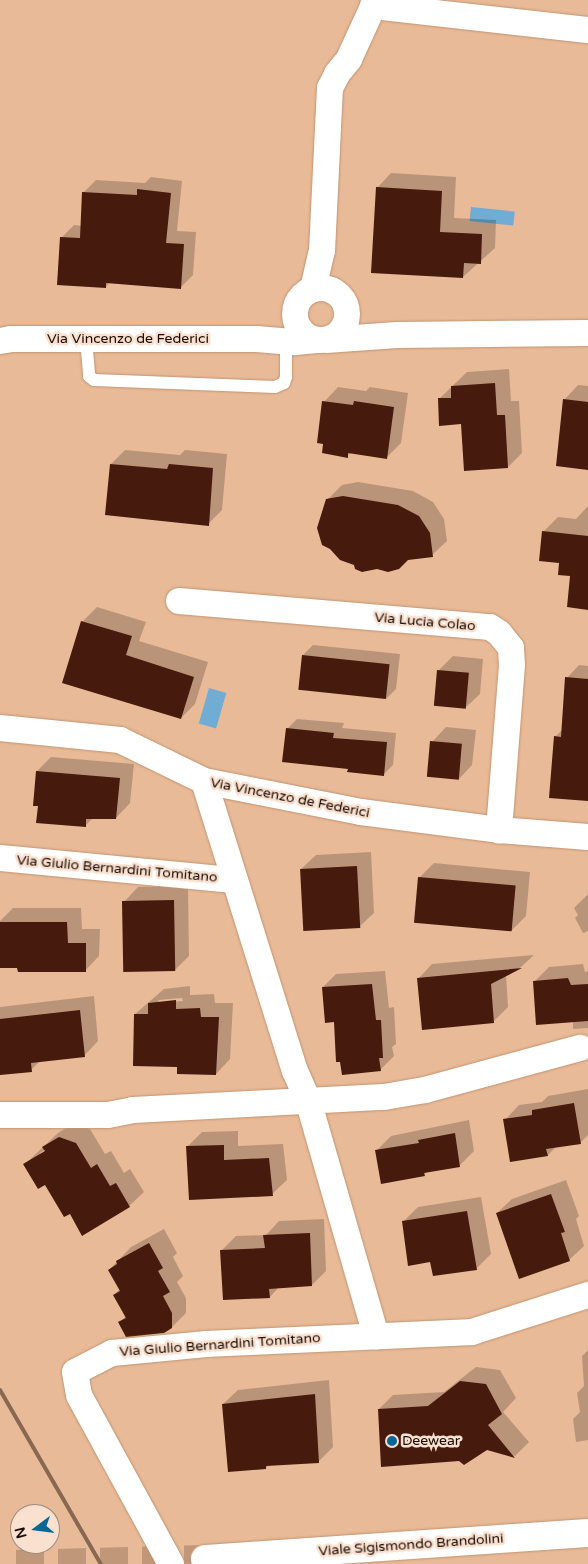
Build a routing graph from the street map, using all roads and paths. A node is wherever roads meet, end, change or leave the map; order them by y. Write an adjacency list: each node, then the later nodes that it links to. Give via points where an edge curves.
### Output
1 (375, 3): 2 (street); 3 (street, via 349,59 330,88)
2 (588, 30)
3 (322, 251): 4 (street); 5 (street, via 328,278)
4 (313, 289): 5 (street, via 322,287); 6 (street, via 299,299)
5 (343, 300): 8 (street, via 361,322 376,331); 11 (street, via 346,325 334,337)
6 (295, 316): 10 (street, Via Vincenzo de Federici, via 277,334); 11 (street, via 302,332)
7 (588, 334): 8 (street)
8 (397, 335): 11 (street, Via Vincenzo de Federici)
9 (86, 338): 10 (street, Via Vincenzo de Federici); 12 (street, Via Vincenzo de Federici); 13 (lane, via 89,376 94,380 275,387 284,383 286,377)
10 (257, 339): 13 (street, Via Vincenzo de Federici)
11 (321, 340): 13 (street, Via Vincenzo de Federici)
12 (0, 341)
13 (286, 341)
14 (178, 601): 17 (street, Via Lucia Colao, via 490,627 511,648 512,666)
15 (0, 728): 16 (street, Via Vincenzo de Federici, via 120,740)
16 (204, 781): 17 (street, Via Vincenzo de Federici, via 361,812); 20 (street, Via Giulio Bernardini Tomitano)
17 (499, 830): 18 (street, Via Vincenzo de Federici)
18 (588, 837)
19 (0, 858): 20 (street, Via Giulio Bernardini Tomitano)
20 (234, 880): 22 (street, Via Giulio Bernardini Tomitano, via 295,1071)
21 (580, 1048): 22 (street, via 425,1090 384,1097)
22 (308, 1100): 23 (street, via 134,1110 108,1115); 25 (street, Via Giulio Bernardini Tomitano)
23 (0, 1115)
24 (588, 1295): 25 (street, Via Giulio Bernardini Tomitano, via 472,1332)
25 (376, 1336): 28 (street, Via Giulio Bernardini Tomitano, via 207,1344 112,1353 75,1372 78,1395)
26 (588, 1532): 27 (main road, Viale Sigismondo Brandolini)
27 (204, 1559)
28 (172, 1564)

